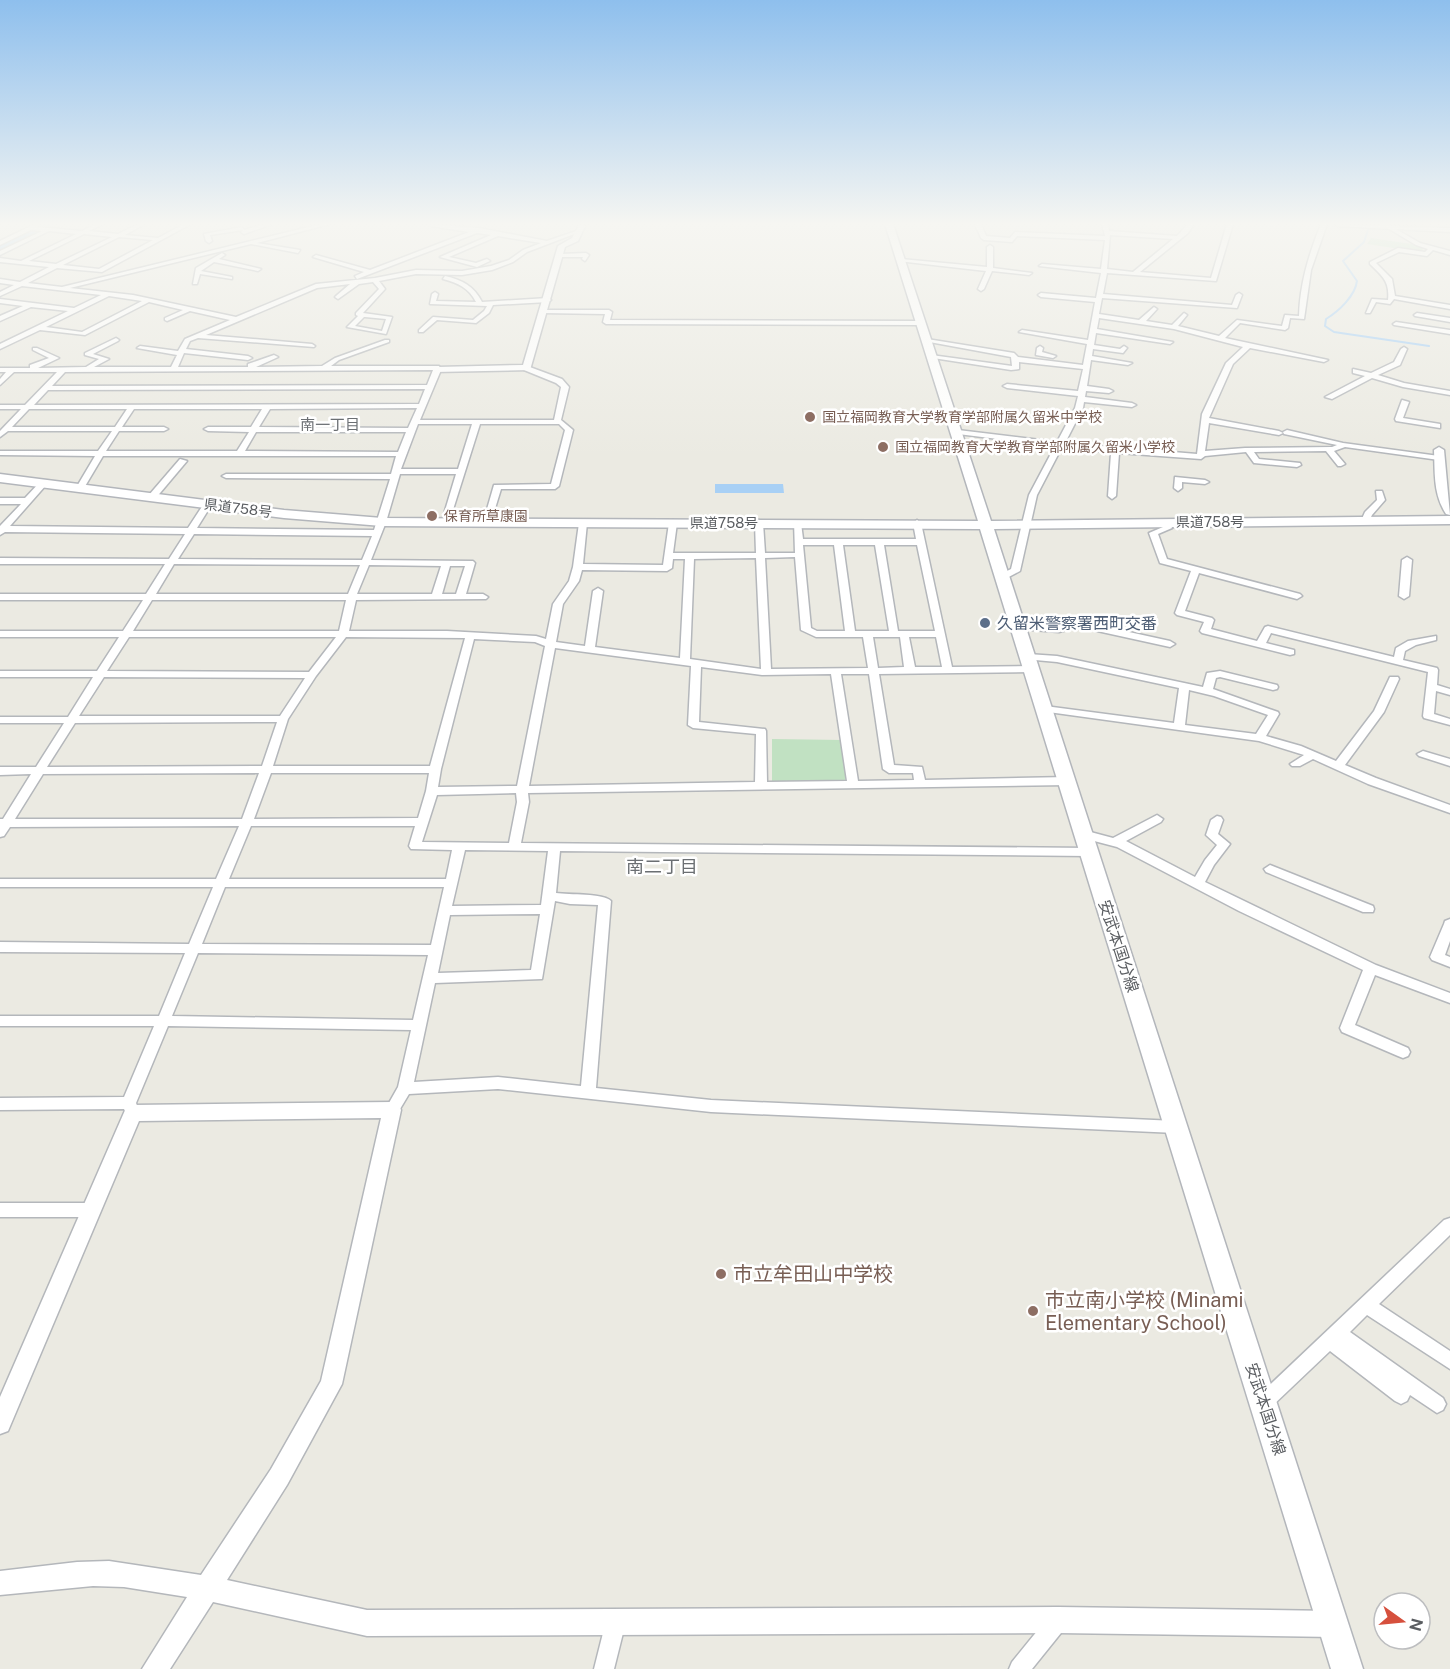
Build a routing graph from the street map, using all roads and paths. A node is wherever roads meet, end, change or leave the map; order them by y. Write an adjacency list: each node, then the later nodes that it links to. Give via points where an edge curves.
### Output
1 (9, 302): 18 (street)
2 (92, 302): 23 (street)
3 (144, 302): 38 (street, via 83,334)
4 (157, 302): 21 (street)
5 (277, 302): 32 (street)
6 (370, 302): 29 (street, via 358,314)
7 (432, 302): 19 (street)
8 (512, 302): 17 (street)
9 (547, 302): 24 (street)
10 (914, 302): 35 (main road, 安武本国分線)
11 (1097, 302): 26 (street)
12 (1166, 302): 13 (street, via 1236,308)
13 (1237, 302)
14 (1302, 302): 44 (street, via 1302,318 1287,316 1285,328 1239,321)
15 (1373, 302): 25 (street)
16 (1420, 302): 20 (street)
17 (491, 303): 19 (street); 40 (street, via 487,312 474,322 435,318)
18 (30, 304): 23 (street); 30 (street)
19 (480, 304)
20 (1450, 307)
21 (190, 309): 31 (street); 32 (street)
22 (1154, 309): 34 (street)
23 (75, 310): 38 (street)
24 (544, 312): 35 (street, via 609,312 606,322); 78 (street)
25 (1368, 312)
26 (1095, 315): 34 (street); 39 (street)
27 (1184, 315): 37 (street)
28 (1417, 315): 33 (street)
29 (362, 316): 29 (street, via 350,327 384,333 390,318)
30 (0, 319)
31 (167, 319)
32 (235, 319): 43 (street)
33 (1450, 320)
34 (1141, 322): 37 (street)
35 (921, 323): 47 (main road, 安武本国分線)
36 (1396, 324): 41 (street)
37 (1174, 327): 44 (street)
38 (41, 328): 52 (street)
39 (1092, 330): 48 (street); 49 (street)
40 (421, 331)
41 (1450, 332)
42 (1022, 333): 49 (street)
43 (197, 335): 50 (street); 58 (street, via 187,340)
44 (1221, 338): 51 (street)
45 (116, 340): 75 (street, via 87,354 105,359)
46 (387, 341): 71 (street, via 337,359)
47 (927, 341): 59 (main road, 安武本国分線); 62 (street, via 1014,355)
48 (1170, 342)
49 (1089, 344): 55 (street, via 1123,351); 64 (street)
50 (312, 346)
51 (1248, 346): 63 (street); 115 (street, via 1230,363)
52 (0, 347)
53 (140, 348): 58 (street)
54 (1040, 348): 64 (street, via 1038,354)
55 (1124, 348)
56 (1404, 349): 85 (street, via 1397,363)
57 (35, 350): 81 (street, via 56,358)
58 (180, 352): 61 (street); 66 (street)
59 (933, 356): 62 (street, via 1011,368 1016,367); 125 (main road, 安武本国分線)
60 (274, 357): 68 (street)
61 (248, 358)
62 (1015, 359): 64 (street)
63 (1324, 360)
64 (1087, 361): 65 (street); 99 (street)
65 (1128, 363)
66 (178, 368): 67 (street); 77 (street); 88 (street)
67 (224, 368): 68 (street); 89 (street)
68 (244, 368): 69 (street)
69 (264, 368): 70 (street); 90 (street)
70 (299, 368): 71 (street); 96 (street)
71 (324, 368): 72 (street)
72 (336, 368): 73 (street); 91 (street)
73 (368, 368): 74 (street); 92 (street)
74 (403, 368): 83 (street); 93 (street)
75 (85, 369): 76 (street); 82 (street)
76 (102, 369): 77 (street); 100 (street)
77 (143, 369): 101 (street)
78 (527, 369): 83 (street); 117 (street, via 566,387)
79 (0, 370): 80 (street)
80 (12, 370): 81 (street); 86 (street)
81 (30, 370): 82 (street)
82 (63, 370): 95 (street)
83 (437, 370): 94 (street)
84 (1356, 371): 85 (street)
85 (1372, 376): 98 (street); 102 (street)
86 (0, 383)
87 (1007, 386): 99 (street)
88 (168, 387): 89 (street); 101 (street); 106 (street)
89 (210, 387): 90 (street); 107 (street)
90 (252, 387): 96 (street); 108 (street)
91 (327, 387): 92 (street); 96 (street); 114 (street)
92 (359, 387): 93 (street)
93 (392, 387): 94 (street); 110 (street)
94 (429, 387): 111 (street)
95 (47, 388): 100 (street); 113 (street)
96 (286, 388): 109 (street)
97 (1109, 391): 99 (street)
98 (1450, 393)
99 (1081, 394): 104 (street); 127 (street, via 1079,408)
100 (79, 397): 101 (street); 101 (street); 113 (street)
101 (121, 397): 105 (street)
102 (1329, 397)
103 (1405, 402): 119 (street, via 1399,419)
104 (1132, 405)
105 (132, 406): 106 (street); 121 (street)
106 (155, 406): 107 (street)
107 (195, 406): 108 (street)
108 (237, 406): 109 (street)
109 (271, 406): 114 (street); 124 (street)
110 (382, 406): 111 (street); 114 (street)
111 (421, 406): 118 (street)
112 (0, 407): 113 (street)
113 (29, 407): 120 (street)
114 (316, 407)
115 (1206, 420): 128 (street); 136 (street)
116 (477, 422): 117 (street); 118 (street); 141 (street)
117 (557, 422): 159 (street, via 569,430 555,486 496,487)
118 (415, 426): 124 (street); 135 (street)
119 (1437, 426)
120 (7, 429): 121 (street); 126 (street)
121 (116, 429): 122 (street); 134 (street)
122 (164, 429)
123 (208, 429): 124 (street)
124 (252, 429): 133 (street)
125 (958, 432): 127 (street); 166 (main road, 安武本国分線)
126 (0, 435)
127 (1061, 445): 131 (street); 167 (street, via 1034,495)
128 (1344, 445): 129 (street); 137 (street)
129 (1328, 449): 130 (street); 139 (street)
130 (1248, 450): 136 (street); 140 (street, via 1257,461)
131 (1114, 451): 136 (street); 150 (street)
132 (0, 453): 134 (street)
133 (240, 453): 134 (street); 135 (street)
134 (100, 454): 147 (street)
135 (401, 454): 142 (street)
136 (1201, 454)
137 (1442, 459): 155 (street, via 1440,489)
138 (183, 461): 151 (street)
139 (1341, 464)
140 (1297, 465)
141 (462, 472): 142 (street); 156 (street)
142 (396, 474): 143 (street); 168 (street)
143 (226, 476)
144 (0, 478): 146 (main road, 県道758号)
145 (1205, 482): 148 (street, via 1178,480)
146 (43, 484): 147 (main road, 県道758号); 153 (street)
147 (80, 488): 151 (main road, 県道758号)
148 (1178, 488)
149 (1379, 493): 158 (street, via 1381,500)
150 (1112, 496)
151 (152, 497): 154 (main road, 県道758号)
152 (0, 501): 153 (street)
153 (28, 501): 169 (street)
154 (208, 504): 168 (main road, 県道758号); 170 (street)
155 (1450, 512)
156 (448, 514)
157 (1450, 520): 158 (main road, 県道758号)
158 (1365, 521): 165 (main road, 県道758号)
159 (487, 523): 160 (main road, 県道758号); 168 (main road, 県道758号)
160 (583, 523): 161 (main road, 県道758号); 184 (street)
161 (673, 523): 162 (main road, 県道758号); 177 (street)
162 (759, 523): 163 (main road, 県道758号); 175 (street)
163 (798, 523): 164 (main road, 県道758号); 171 (street)
164 (917, 523): 166 (main road, 県道758号); 174 (street)
165 (1166, 523): 167 (main road, 県道758号); 185 (street, via 1168,528 1153,533 1163,561)
166 (985, 524): 167 (main road, 県道758号); 186 (main road, 安武本国分線)
167 (1027, 525): 186 (street, via 1015,571)
168 (380, 528): 170 (street); 182 (street)
169 (1, 530): 170 (street)
170 (192, 531): 181 (street)
171 (799, 542): 172 (street); 200 (street, via 806,630 816,634)
172 (838, 542): 173 (street); 200 (street)
173 (879, 542): 174 (street); 202 (street)
174 (921, 542): 203 (street)
175 (760, 555): 176 (street); 178 (street); 216 (street)
176 (793, 555)
177 (668, 556): 178 (street); 184 (street, via 667,568)
178 (690, 556): 212 (street)
179 (1407, 560): 190 (street)
180 (0, 561): 181 (street)
181 (174, 561): 182 (street); 192 (street)
182 (364, 562): 183 (street); 188 (street)
183 (446, 563): 193 (street); 194 (street, via 470,563)
184 (578, 567): 206 (street, via 574,581 558,604)
185 (1196, 569): 189 (street); 208 (street, via 1180,614 1209,620 1204,632)
186 (1002, 577): 196 (main road, 安武本国分線)
187 (598, 591): 209 (street)
188 (352, 596): 192 (street); 193 (street); 199 (street)
189 (1297, 596)
190 (1404, 596)
191 (0, 597): 192 (street)
192 (151, 597): 197 (street)
193 (436, 597): 194 (street)
194 (460, 597): 195 (street)
195 (483, 597)
196 (1019, 626): 207 (street, via 1059,629 1078,624); 213 (main road, 安武本国分線)
197 (128, 633): 198 (street); 199 (street); 220 (street)
198 (0, 634)
199 (344, 634): 204 (street); 221 (street)
200 (850, 634): 201 (street)
201 (868, 634): 202 (street); 217 (street)
202 (899, 634): 203 (street); 215 (street)
203 (941, 634): 214 (street)
204 (470, 636): 206 (street, via 536,639); 240 (street)
205 (1432, 638): 211 (street, via 1400,650)
206 (550, 644): 209 (street); 248 (street)
207 (1170, 644)
208 (1260, 645): 210 (street); 211 (street, via 1268,629)
209 (590, 649): 212 (street)
210 (1290, 652)
211 (1398, 662): 225 (street, via 1433,670)
212 (690, 663): 216 (street); 247 (street, via 693,725 761,731)
213 (1030, 663): 214 (street); 223 (street, via 1058,659); 228 (main road, 安武本国分線)
214 (948, 670): 215 (street)
215 (910, 671): 217 (street)
216 (766, 672): 218 (street)
217 (872, 672): 218 (street); 245 (street, via 889,769 918,769)
218 (836, 673): 246 (street)
219 (0, 674): 220 (street)
220 (101, 674): 221 (street); 231 (street)
221 (312, 675): 229 (street)
222 (1394, 679): 239 (street, via 1379,712)
223 (1184, 686): 226 (street); 233 (street)
224 (1273, 687): 226 (street, via 1220,674 1212,675)
225 (1431, 687): 227 (street); 232 (street, via 1428,716)
226 (1207, 691): 234 (street, via 1274,714)
227 (1450, 692)
228 (1045, 709): 233 (street); 244 (main road, 安武本国分線)
229 (283, 719): 231 (street); 243 (street)
230 (0, 720): 231 (street)
231 (71, 720): 242 (street)
232 (1450, 722)
233 (1179, 727): 234 (street)
234 (1259, 738): 236 (street)
235 (1423, 754): 237 (street)
236 (1313, 755): 238 (street); 239 (street)
237 (1450, 763)
238 (1296, 764)
239 (1338, 766): 250 (street)
240 (435, 769): 243 (street); 249 (street)
241 (0, 771): 242 (street)
242 (39, 771): 243 (street); 255 (street)
243 (266, 771): 254 (street)
244 (1068, 781): 245 (street); 257 (main road, 安武本国分線)
245 (920, 784): 246 (street)
246 (852, 785): 247 (street)
247 (761, 787): 248 (street)
248 (522, 790): 249 (street); 259 (street)
249 (432, 791): 253 (street)
250 (1450, 809)
251 (1157, 819): 256 (street)
252 (1217, 820): 264 (street, via 1212,835 1224,844)
253 (423, 822): 254 (street); 258 (street, via 415,846)
254 (246, 823): 255 (street); 265 (street)
255 (2, 826)
256 (1114, 842): 257 (street); 264 (street)
257 (1086, 843): 260 (street); 286 (main road, 安武本国分線)
258 (459, 848): 259 (street); 263 (street)
259 (514, 848): 260 (street)
260 (554, 848): 266 (street)
261 (1270, 869): 267 (street)
262 (0, 883): 265 (street)
263 (450, 883): 265 (street); 268 (street)
264 (1198, 884): 274 (street)
265 (221, 885): 271 (street)
266 (548, 902): 268 (street); 275 (street, via 537,975); 282 (street, via 605,901)
267 (1368, 909)
268 (444, 911): 272 (street)
269 (1450, 924): 273 (street, via 1437,957)
270 (0, 947): 271 (street)
271 (195, 947): 272 (street); 278 (street)
272 (435, 950): 275 (street)
273 (1450, 962)
274 (1371, 968): 276 (street); 280 (street, via 1347,1028)
275 (429, 978): 279 (street)
276 (1450, 998)
277 (0, 1021): 278 (street)
278 (164, 1021): 279 (street); 284 (street)
279 (418, 1025): 281 (street)
280 (1403, 1052)
281 (405, 1088): 282 (street, via 498,1083); 285 (street)
282 (588, 1093): 286 (street, via 711,1106)
283 (0, 1104): 284 (street)
284 (131, 1108): 285 (street); 288 (street)
285 (392, 1110): 298 (street, via 331,1384 279,1477)
286 (1176, 1127): 294 (main road, 安武本国分線)
287 (0, 1210): 288 (street)
288 (92, 1210): 296 (street)
289 (1450, 1226): 290 (street)
290 (1366, 1305): 291 (street); 292 (street)
291 (1333, 1337): 293 (street); 294 (street); 295 (street)
292 (1450, 1361)
293 (1401, 1395)
294 (1264, 1402): 301 (main road, 安武本国分線)
295 (1437, 1404)
296 (0, 1423)
297 (0, 1583): 298 (street, via 86,1574 122,1575)
298 (206, 1589): 300 (street, via 367,1623); 302 (street)
299 (1058, 1620): 300 (street); 301 (street); 304 (street)
300 (616, 1621): 303 (street)
301 (1334, 1624): 305 (main road, 安武本国分線)
302 (155, 1669)
303 (603, 1669)
304 (1019, 1669)
305 (1347, 1669)

